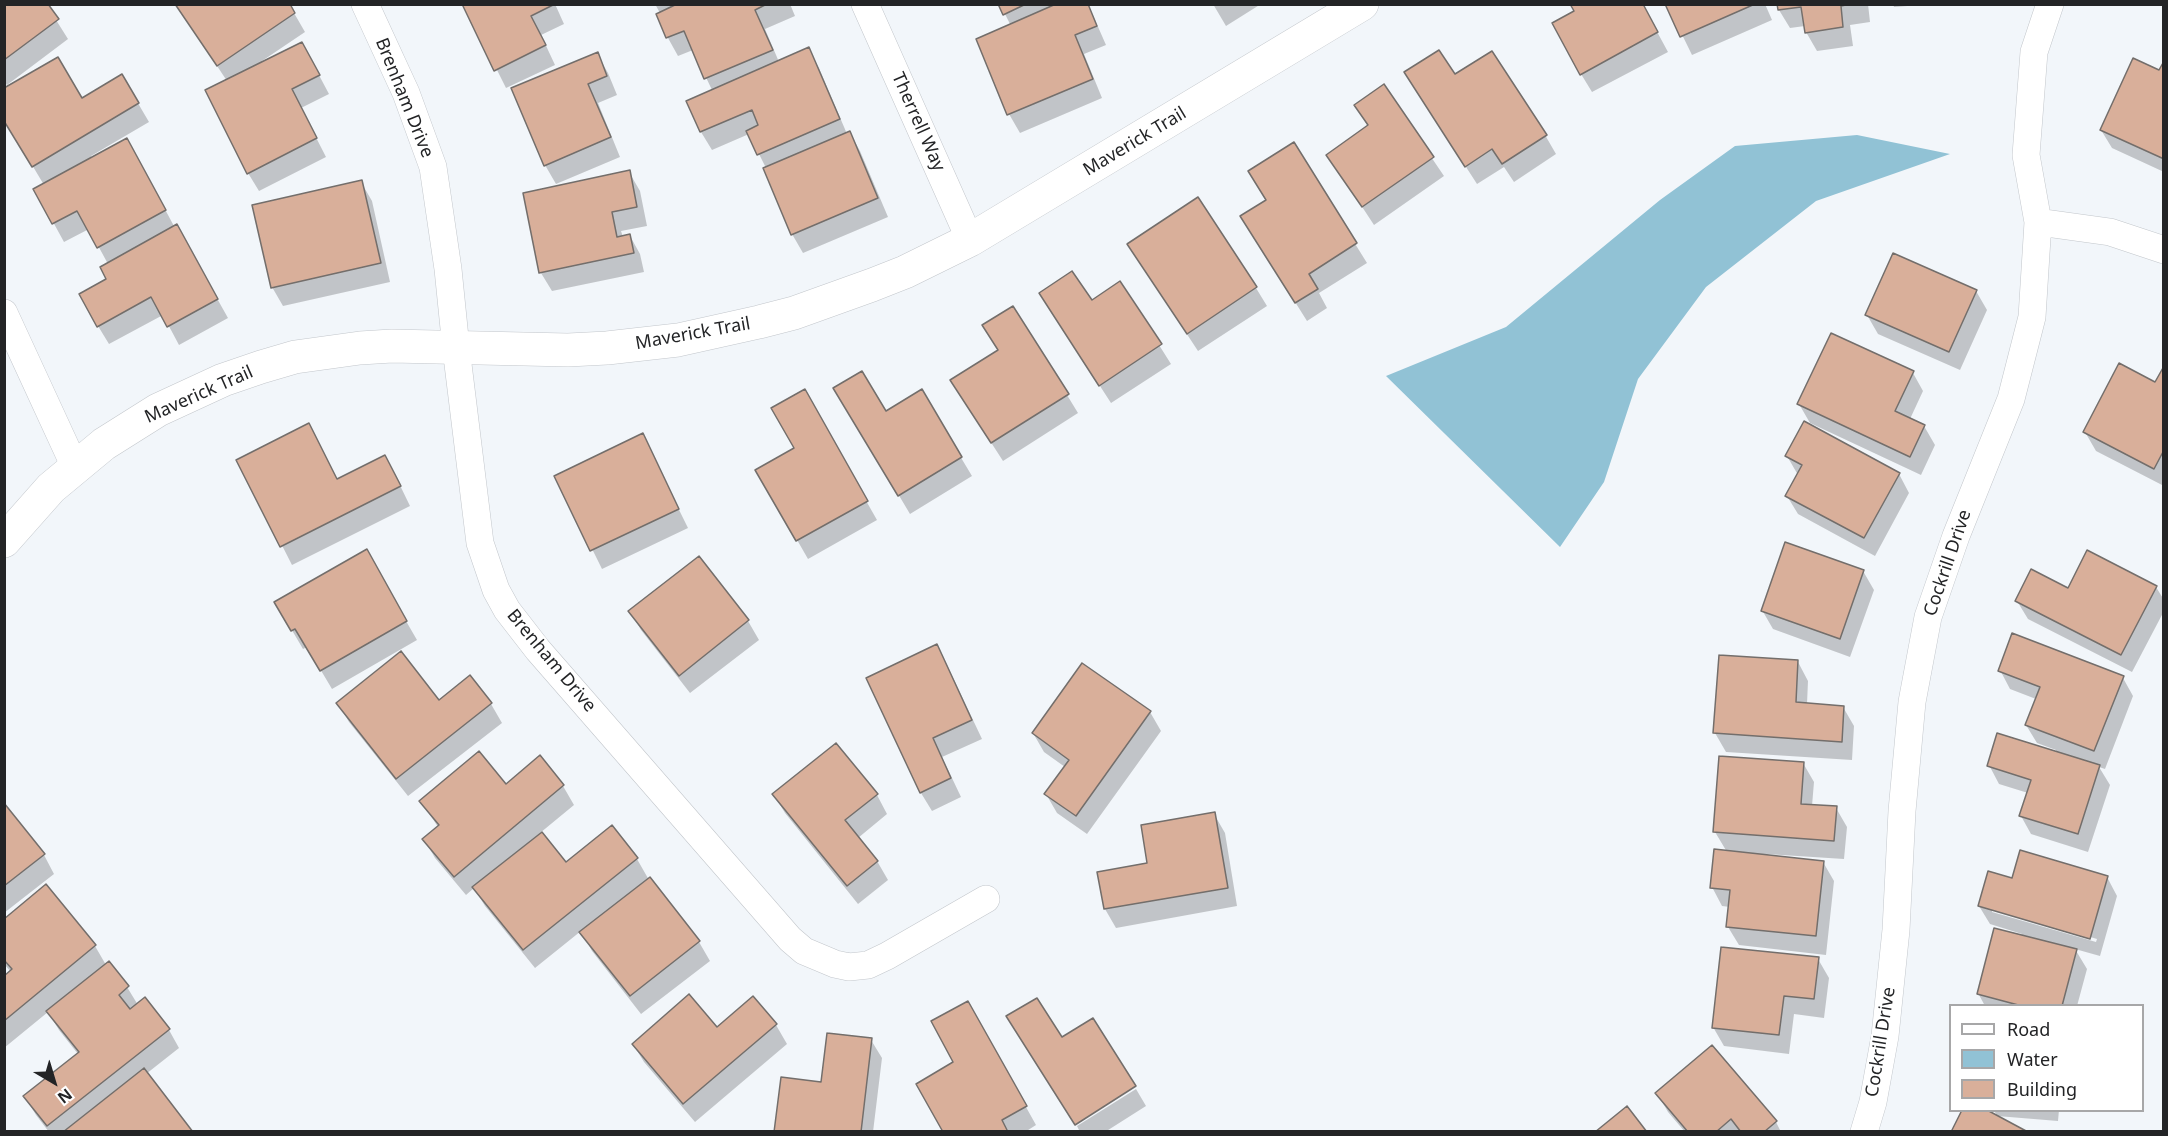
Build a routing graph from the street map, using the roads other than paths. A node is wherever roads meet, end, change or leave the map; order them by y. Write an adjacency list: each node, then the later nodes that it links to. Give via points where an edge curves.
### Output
1 (365, 4): 9 (street, Brenham Drive, via 406,93 433,167)
2 (865, 4): 6 (street, Therrell Way)
3 (1362, 4): 6 (street, Maverick Trail)
4 (2050, 4): 5 (street, Cockrill Drive, via 2034,52 2026,155)
5 (2038, 222): 7 (street, via 2110,232); 13 (street, Cockrill Drive, via 2032,317 2011,399 1928,617 1912,702 1885,1036)
6 (970, 240): 9 (street, Maverick Trail, via 905,272 836,299 697,336 568,350)
7 (2163, 250)
8 (4, 313): 10 (street)
9 (456, 348): 10 (street, Maverick Trail, via 360,348 295,357 261,367 158,410); 12 (street, Brenham Drive, via 480,543 507,610 790,939 804,951 834,964 868,965)
10 (75, 467): 11 (street, Maverick Trail)
11 (4, 541)
12 (986, 899)
13 (1864, 1131)

